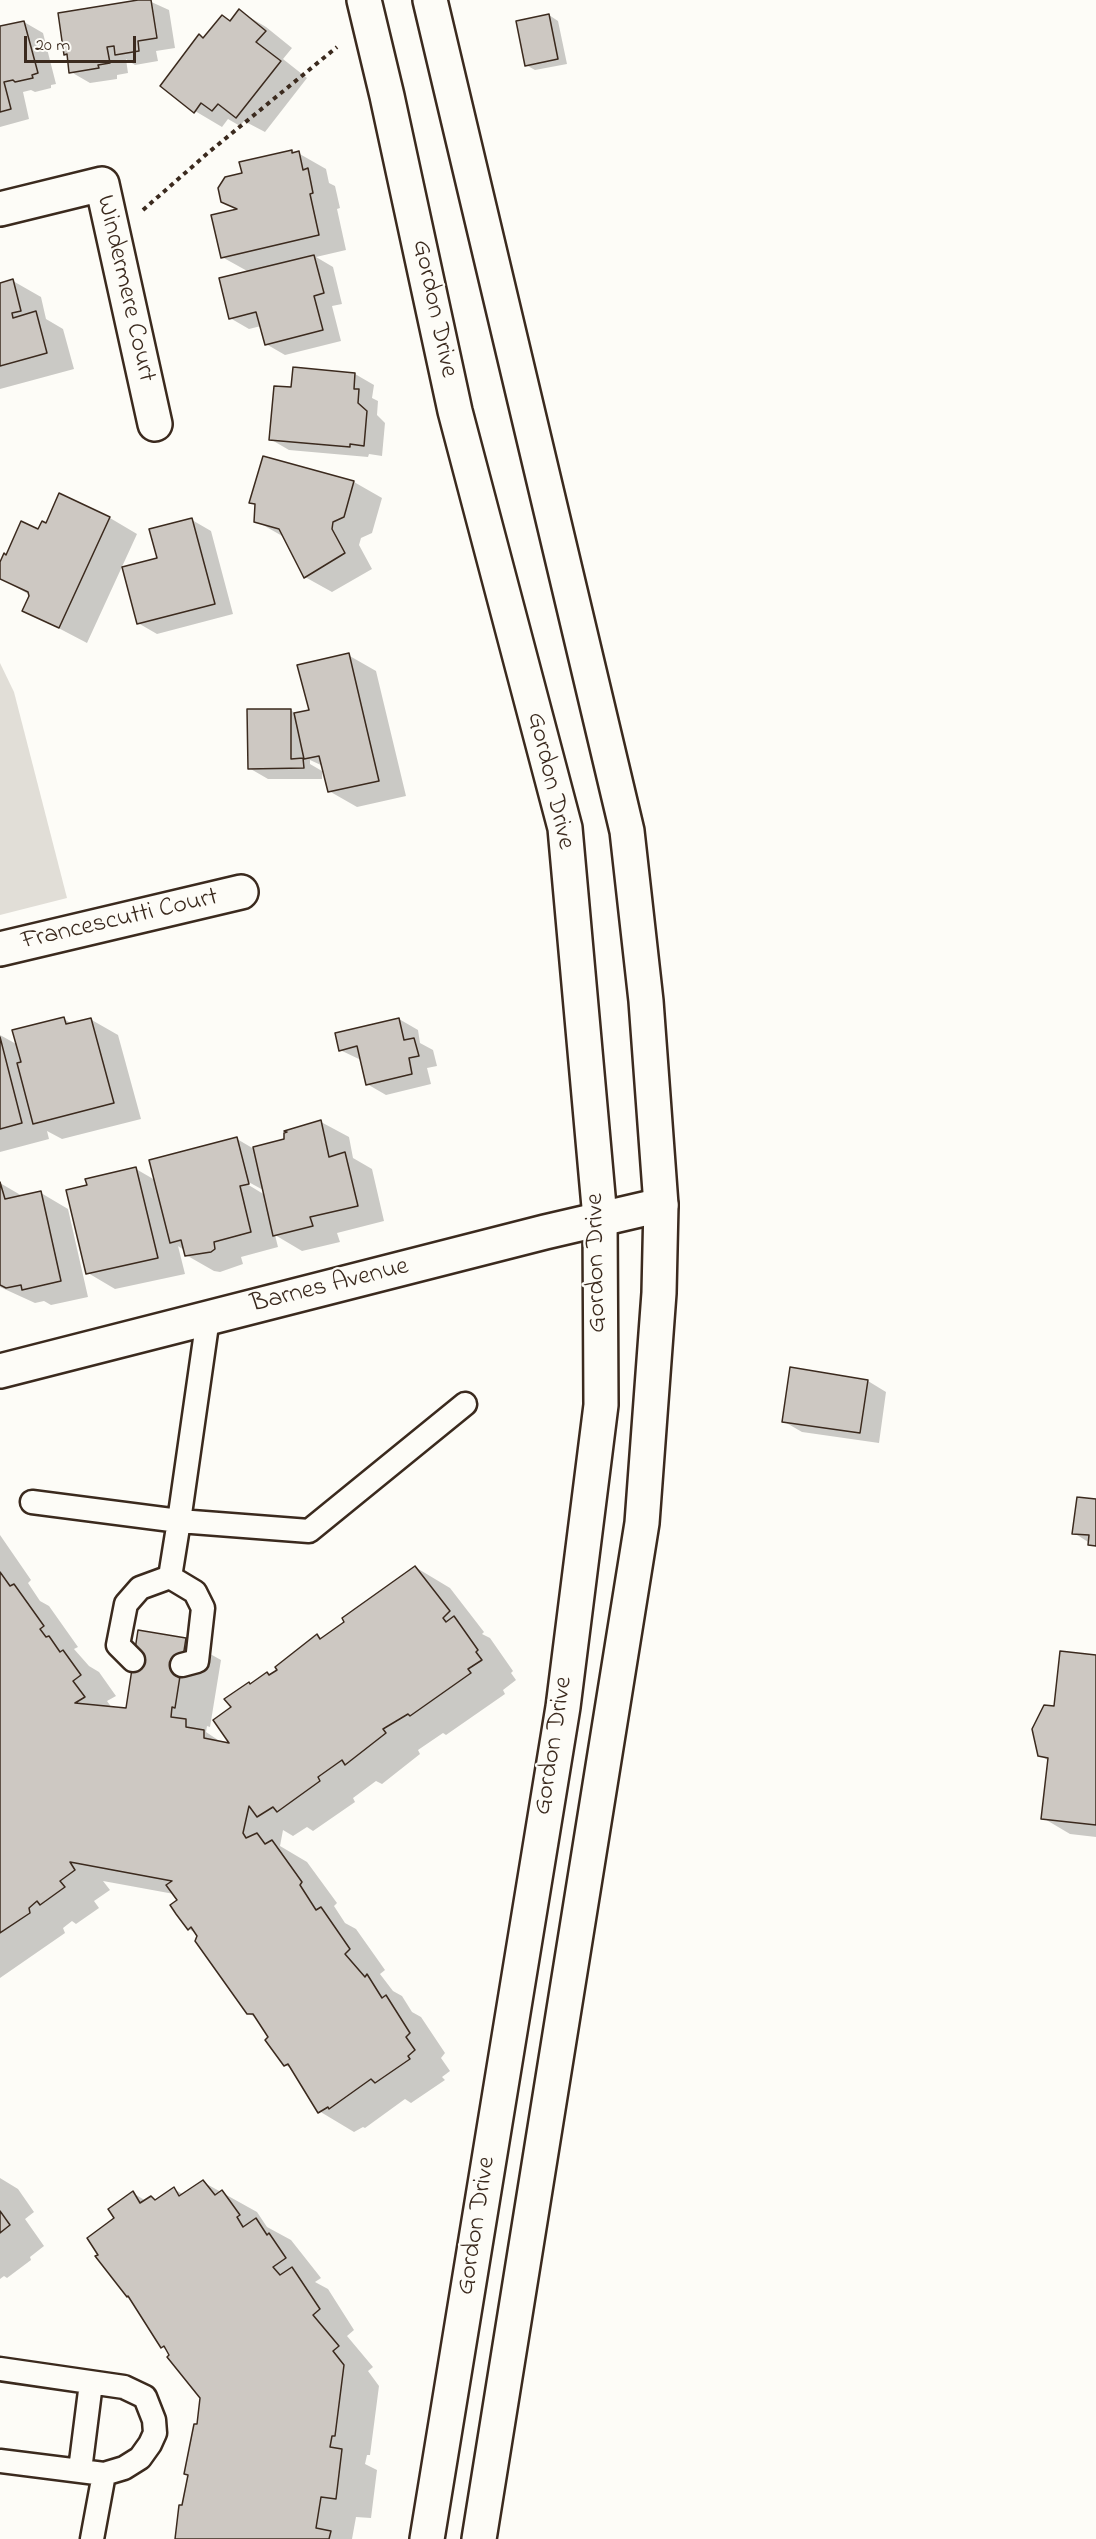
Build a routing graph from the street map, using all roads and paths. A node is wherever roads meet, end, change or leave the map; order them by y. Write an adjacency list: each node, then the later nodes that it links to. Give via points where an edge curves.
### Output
1 (430, 0): 8 (main road, Gordon Drive, via 627,831 646,1001)
2 (366, 11): 4 (path); 9 (main road, Gordon Drive, via 455,411 564,828)
3 (0, 209): 4 (main road, Windermere Court, via 102,184)
4 (113, 236): 5 (main road, Windermere Court)
5 (155, 424)
6 (241, 892): 7 (main road, Francescutti Court)
7 (0, 949)
8 (661, 1205): 9 (main road, Barnes Avenue); 25 (main road, Gordon Drive, via 660,1293 642,1523)
9 (600, 1218): 10 (main road, Barnes Avenue); 24 (main road, Gordon Drive, via 601,1405 563,1707)
10 (208, 1318): 11 (main road, Barnes Avenue); 14 (lane)
11 (0, 1371)
12 (465, 1404): 14 (lane, via 309,1531)
13 (32, 1503): 14 (lane)
14 (179, 1521): 15 (lane)
15 (170, 1577): 16 (lane, via 140,1588 126,1604 118,1645); 17 (lane, via 195,1592 203,1608 197,1661)
16 (133, 1660)
17 (182, 1665)
18 (0, 2369): 19 (lane)
19 (91, 2383): 21 (lane); 22 (lane, via 124,2387 145,2397 154,2420 155,2433 140,2458)
20 (0, 2461): 21 (lane)
21 (80, 2470): 22 (lane)
22 (104, 2474): 23 (lane)
23 (92, 2539)
24 (426, 2539)
25 (479, 2539)

